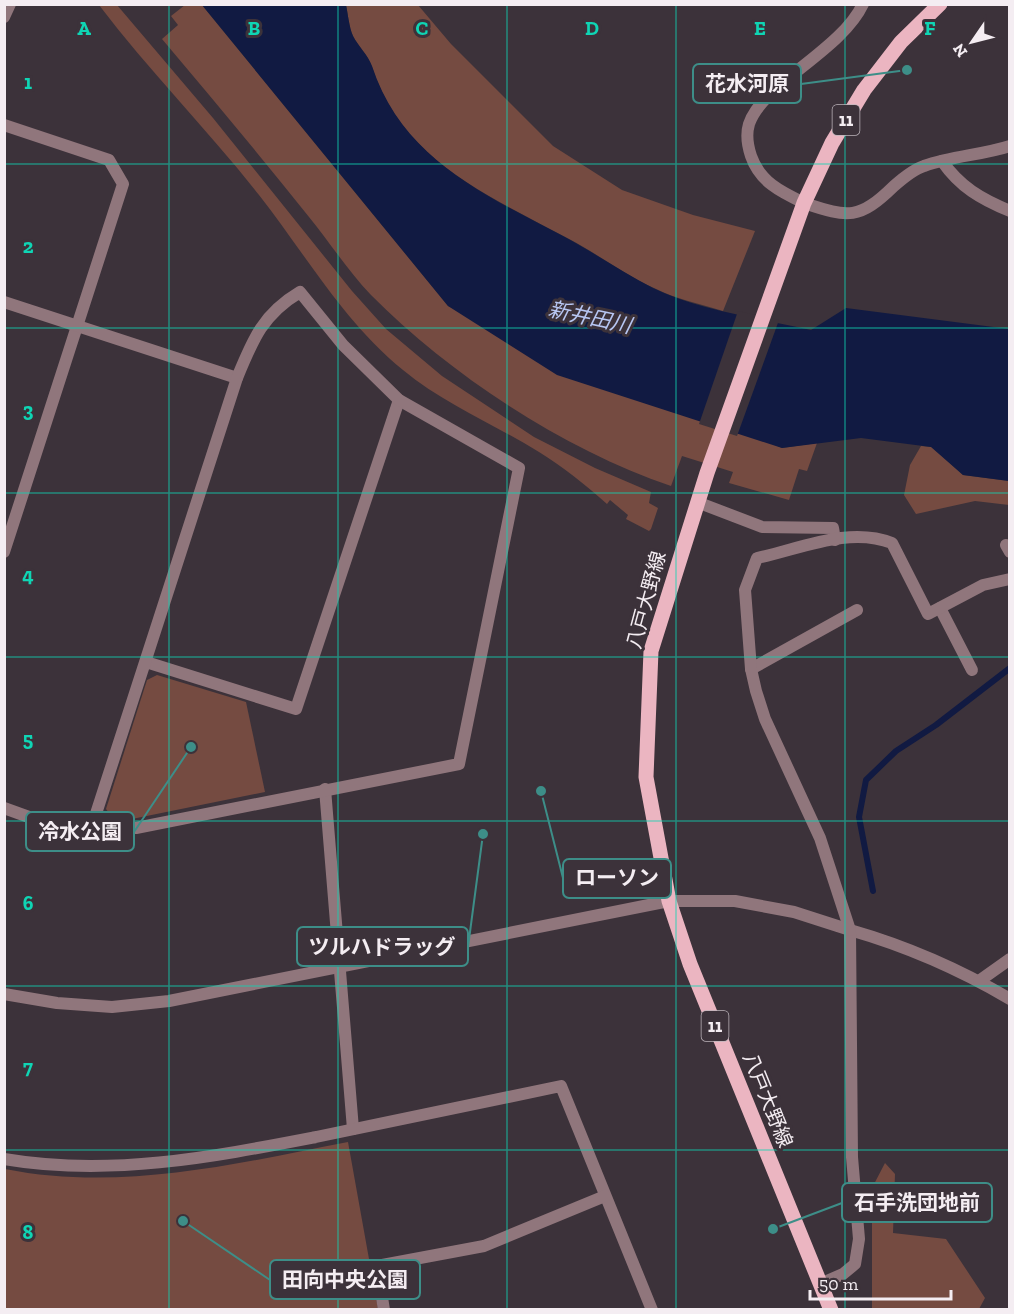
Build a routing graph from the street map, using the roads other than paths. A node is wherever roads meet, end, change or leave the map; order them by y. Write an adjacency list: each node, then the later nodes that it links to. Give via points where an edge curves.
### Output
1 (10, 4): 4 (street)
2 (862, 4): 8 (street, via 857,16 837,38 775,92 749,125 748,146 756,169 776,189)
3 (940, 4): 8 (main road, 八戸大野線 / 11, via 901,42 864,90 832,143)
4 (4, 17)
5 (4, 125): 11 (street, via 109,160 123,184)
6 (1010, 146): 7 (street)
7 (942, 161): 8 (street, via 922,166 874,206 854,214 835,214); 9 (street, via 960,184 985,201)
8 (804, 203): 14 (main road, 八戸大野線 / 11)
9 (1010, 211)
10 (4, 302): 11 (street)
11 (78, 326): 12 (street); 16 (street)
12 (237, 378): 13 (street, via 254,335 279,304 300,292 343,345); 20 (street)
13 (399, 400): 20 (street, via 296,709); 23 (street, via 519,468 459,764)
14 (697, 502): 15 (street, via 762,527 833,528); 26 (main road, 八戸大野線 / 11, via 651,651 646,777)
15 (835, 540): 18 (street, via 877,537 892,543 928,614); 21 (street, via 757,558 745,590)
16 (4, 552)
17 (1010, 579): 18 (street, via 983,585)
18 (940, 608): 22 (street)
19 (857, 610): 21 (street)
20 (146, 662): 25 (street)
21 (751, 669): 27 (street, via 765,719 820,838)
22 (972, 670)
23 (325, 789): 25 (street, via 136,828); 29 (street)
24 (4, 808): 25 (street, via 40,821)
25 (92, 826)
26 (669, 901): 27 (street, via 735,901 794,912); 29 (street); 36 (main road, 八戸大野線 / 11, via 690,964)
27 (850, 930): 30 (street, via 891,942); 36 (street, via 852,1157 859,1239 855,1264)
28 (1010, 959): 30 (street)
29 (342, 967): 31 (street, via 169,1001 112,1007); 33 (street)
30 (979, 981): 32 (street)
31 (4, 994)
32 (1010, 999)
33 (353, 1129): 34 (street, via 212,1157 117,1167 40,1165); 35 (street, via 561,1086)
34 (4, 1159)
35 (606, 1196): 37 (street, via 484,1246 377,1266); 38 (street)
36 (820, 1284): 39 (main road, 八戸大野線 / 11)
37 (384, 1310)
38 (652, 1310)
39 (831, 1310)

